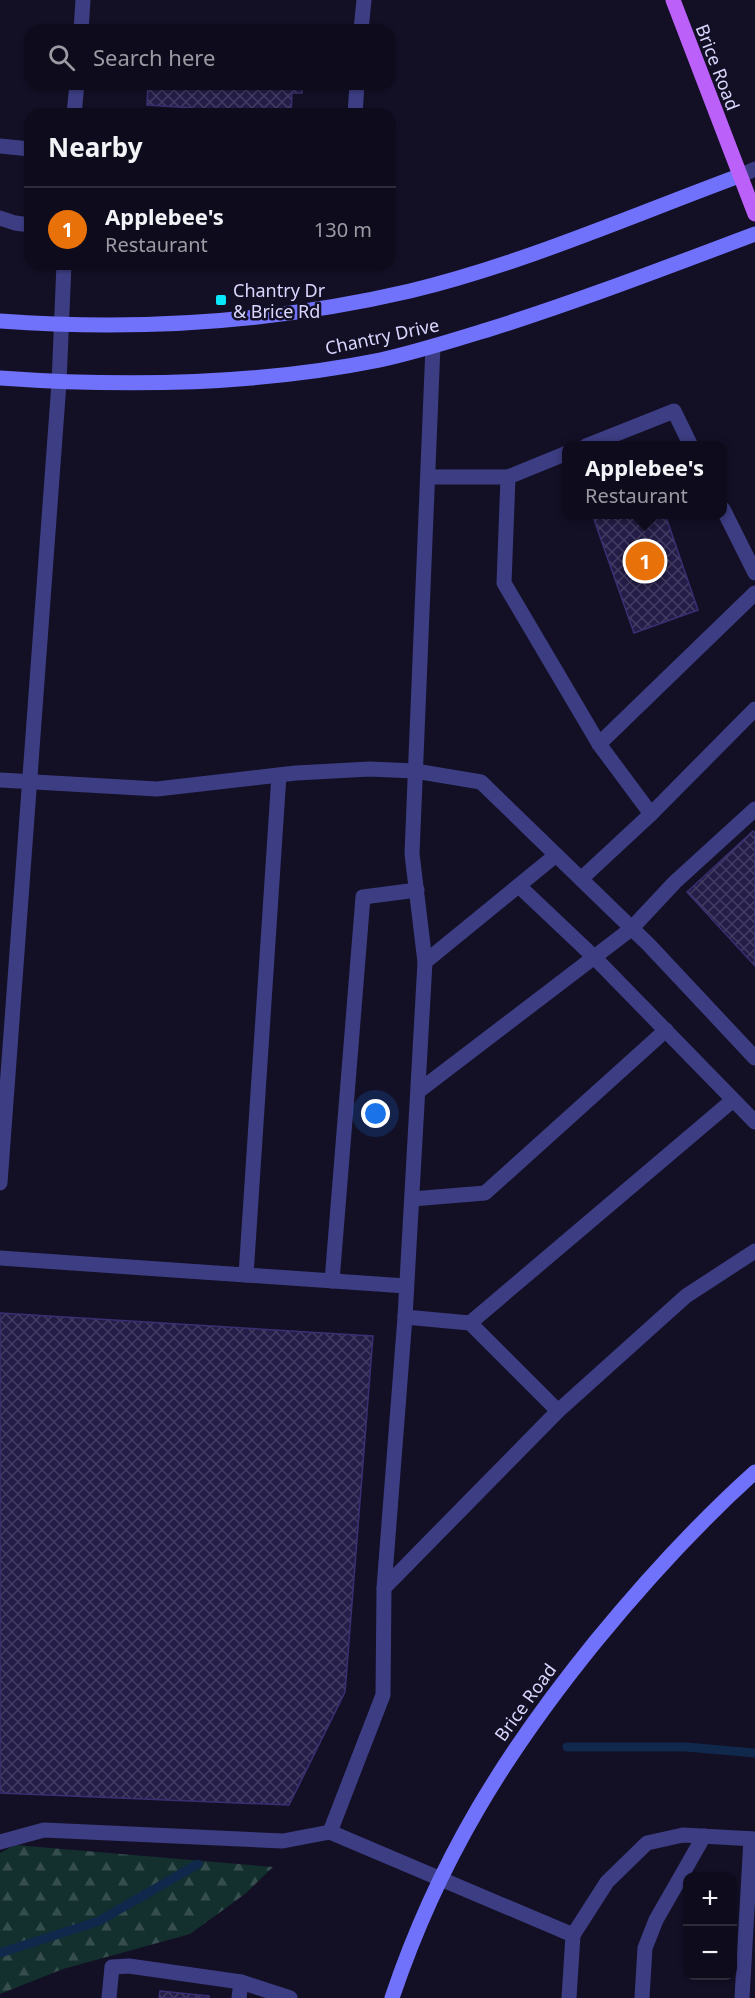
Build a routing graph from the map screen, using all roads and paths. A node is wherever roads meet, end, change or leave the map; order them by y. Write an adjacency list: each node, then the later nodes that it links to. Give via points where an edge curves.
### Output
1 (83, 0): 4 (lane)
2 (364, 0): 5 (lane)
3 (673, 0): 13 (main road, Brice Road)
4 (81, 24)
5 (362, 24)
6 (76, 90): 8 (lane)
7 (357, 90): 9 (lane)
8 (74, 108)
9 (355, 108)
10 (0, 146): 11 (lane)
11 (24, 148)
12 (755, 169): 13 (lane)
13 (739, 176): 14 (main road, Brice Road); 20 (street, via 530,254 411,290 268,315 194,322)
14 (755, 214)
15 (0, 218): 16 (lane)
16 (24, 225)
17 (755, 234): 21 (street, Chantry Drive, via 554,309)
18 (64, 270): 20 (lane)
19 (0, 321): 20 (street)
20 (62, 325): 23 (lane)
21 (433, 346): 23 (street, Chantry Drive, via 380,360 296,373 139,383); 27 (lane)
22 (0, 378): 23 (street, Chantry Drive)
23 (59, 382): 37 (lane)
24 (599, 441): 25 (lane, via 674,411)
25 (689, 441)
26 (562, 455): 28 (lane)
27 (429, 477): 28 (lane); 34 (lane)
28 (508, 477): 33 (lane, via 504,583)
29 (727, 517): 30 (lane)
30 (755, 573)
31 (755, 593): 33 (lane)
32 (755, 708): 39 (lane)
33 (599, 744): 39 (lane)
34 (415, 771): 35 (lane, via 370,769); 40 (lane, via 482,782); 43 (lane, via 412,854)
35 (279, 775): 37 (lane, via 158,789); 56 (lane)
36 (0, 780): 37 (lane)
37 (28, 781): 52 (lane)
38 (755, 809): 44 (lane, via 675,882)
39 (651, 814): 41 (lane)
40 (556, 855): 41 (lane); 42 (lane)
41 (581, 879): 44 (lane)
42 (519, 886): 45 (lane); 46 (lane)
43 (417, 890): 46 (lane); 57 (lane, via 363,897)
44 (631, 929): 45 (lane); 48 (lane)
45 (594, 957): 47 (lane); 49 (lane)
46 (425, 962): 49 (lane)
47 (666, 1030): 50 (lane); 53 (lane, via 485,1193)
48 (755, 1058)
49 (420, 1090): 53 (lane)
50 (733, 1100): 51 (lane); 60 (lane)
51 (755, 1122)
52 (0, 1183)
53 (412, 1199): 58 (lane)
54 (755, 1251): 61 (lane, via 686,1296)
55 (0, 1258): 56 (lane)
56 (246, 1275): 57 (lane)
57 (332, 1281): 58 (lane)
58 (406, 1286): 59 (lane)
59 (405, 1317): 60 (lane); 63 (lane)
60 (470, 1323): 61 (lane)
61 (558, 1411): 63 (lane)
62 (755, 1472): 68 (street, Brice Road, via 655,1569 544,1705 489,1787)
63 (384, 1587): 64 (lane, via 383,1695)
64 (330, 1832): 67 (lane, via 283,1841 44,1830); 68 (lane)
65 (704, 1836): 66 (lane); 69 (lane, via 683,1835 647,1843 607,1882); 76 (lane, via 652,1929 645,1948)
66 (753, 1839): 77 (lane)
67 (0, 1842)
68 (441, 1877): 69 (lane); 74 (street, Brice Road, via 409,1947)
69 (573, 1935): 75 (lane)
70 (241, 1982): 71 (lane, via 112,1967); 72 (lane); 73 (lane)
71 (109, 1998)
72 (239, 1998)
73 (290, 1998)
74 (392, 1998)
75 (569, 1998)
76 (642, 1998)
77 (742, 1998)

